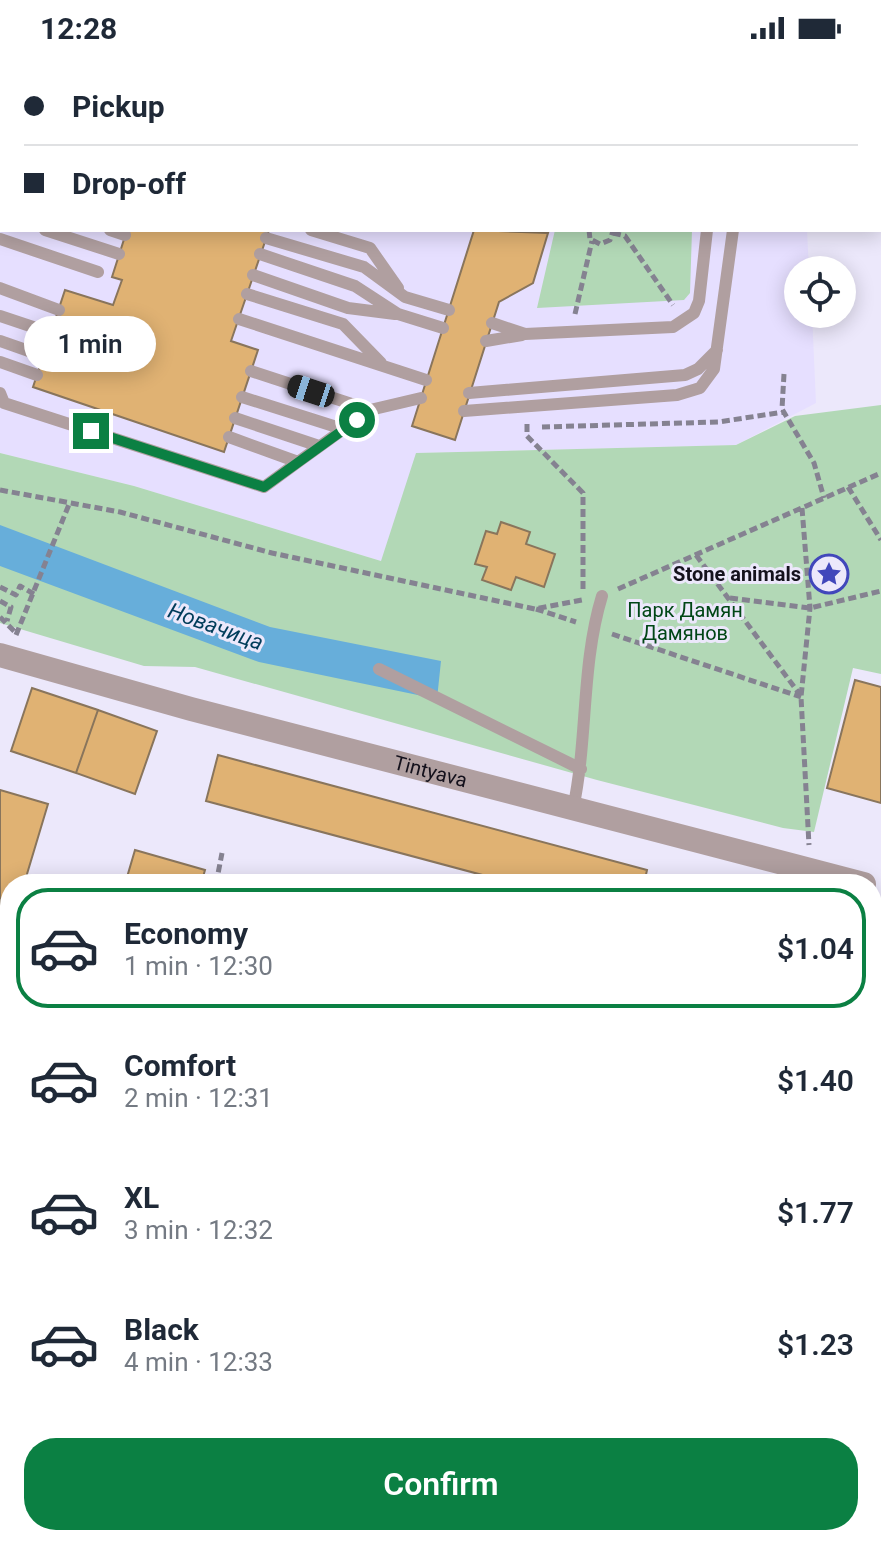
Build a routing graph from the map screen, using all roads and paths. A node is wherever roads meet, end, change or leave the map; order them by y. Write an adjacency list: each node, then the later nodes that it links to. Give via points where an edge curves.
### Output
1 (51, 232): 12 (lane)
2 (116, 232): 8 (lane)
3 (318, 232): 18 (lane, via 370,248)
4 (590, 232): 11 (path)
5 (613, 232): 11 (path, via 604,244); 24 (path, via 625,236)
6 (707, 232): 24 (lane, via 699,301)
7 (733, 232): 32 (lane)
8 (125, 235)
9 (266, 238): 18 (lane, via 364,267)
10 (0, 239): 14 (lane)
11 (592, 241): 28 (path)
12 (119, 254)
13 (260, 254): 21 (lane, via 355,286)
14 (98, 272)
15 (253, 275): 21 (lane, via 348,308)
16 (0, 288): 19 (lane)
17 (247, 294): 35 (lane, via 343,324)
18 (405, 297): 20 (lane)
19 (59, 310)
20 (449, 310)
21 (398, 314): 26 (lane)
22 (0, 316): 27 (lane)
23 (239, 319): 35 (lane)
24 (685, 322): 28 (lane, via 660,330)
25 (492, 323): 29 (lane)
26 (443, 328)
27 (51, 333)
28 (571, 333): 29 (lane)
29 (525, 334): 31 (lane)
30 (0, 341): 33 (lane)
31 (486, 341)
32 (717, 350): 41 (lane, via 685,375); 44 (lane, via 708,380 689,392)
33 (43, 356)
34 (0, 362): 38 (lane)
35 (383, 366): 39 (lane)
36 (251, 371): 45 (lane)
37 (784, 374): 47 (path)
38 (37, 375)
39 (426, 380)
40 (0, 393): 54 (lane, via 4,403 264,487)
41 (469, 393)
42 (242, 397): 50 (lane)
43 (421, 398): 45 (lane)
44 (527, 407): 46 (lane); 49 (path)
45 (370, 410): 50 (lane)
46 (464, 411)
47 (784, 412): 49 (path, via 718,422); 58 (path, via 814,463)
48 (235, 418): 53 (lane)
49 (527, 428): 51 (path); 68 (path, via 527,436 583,493)
50 (343, 429): 53 (lane)
51 (514, 429)
52 (229, 437): 54 (lane)
53 (319, 446): 54 (lane)
54 (298, 462)
55 (881, 473): 56 (path)
56 (848, 487): 58 (path); 61 (path)
57 (0, 490): 59 (path)
58 (824, 498): 60 (path)
59 (70, 502): 65 (path); 71 (path, via 272,553)
60 (802, 508): 62 (path); 70 (path)
61 (881, 540)
62 (696, 555): 66 (path); 67 (path)
63 (0, 587): 65 (path, via 16,595 20,586)
64 (881, 591): 70 (path)
65 (34, 594): 73 (path, via 17,633)
66 (602, 596): 68 (path); 74 (lane)
67 (729, 598): 70 (path); 77 (path)
68 (583, 599): 71 (path)
69 (0, 601): 73 (path, via 11,607)
70 (810, 608): 77 (path)
71 (535, 609): 74 (path)
72 (0, 617): 73 (path)
73 (7, 621)
74 (593, 628): 77 (path); 78 (lane)
75 (0, 655): 79 (street, Tintyava)
76 (379, 669): 78 (lane)
77 (801, 697): 80 (path)
78 (581, 769): 79 (lane)
79 (573, 809): 83 (street, Tintyava)
80 (809, 834)
81 (222, 853): 82 (path)
82 (218, 874)
83 (796, 874)

